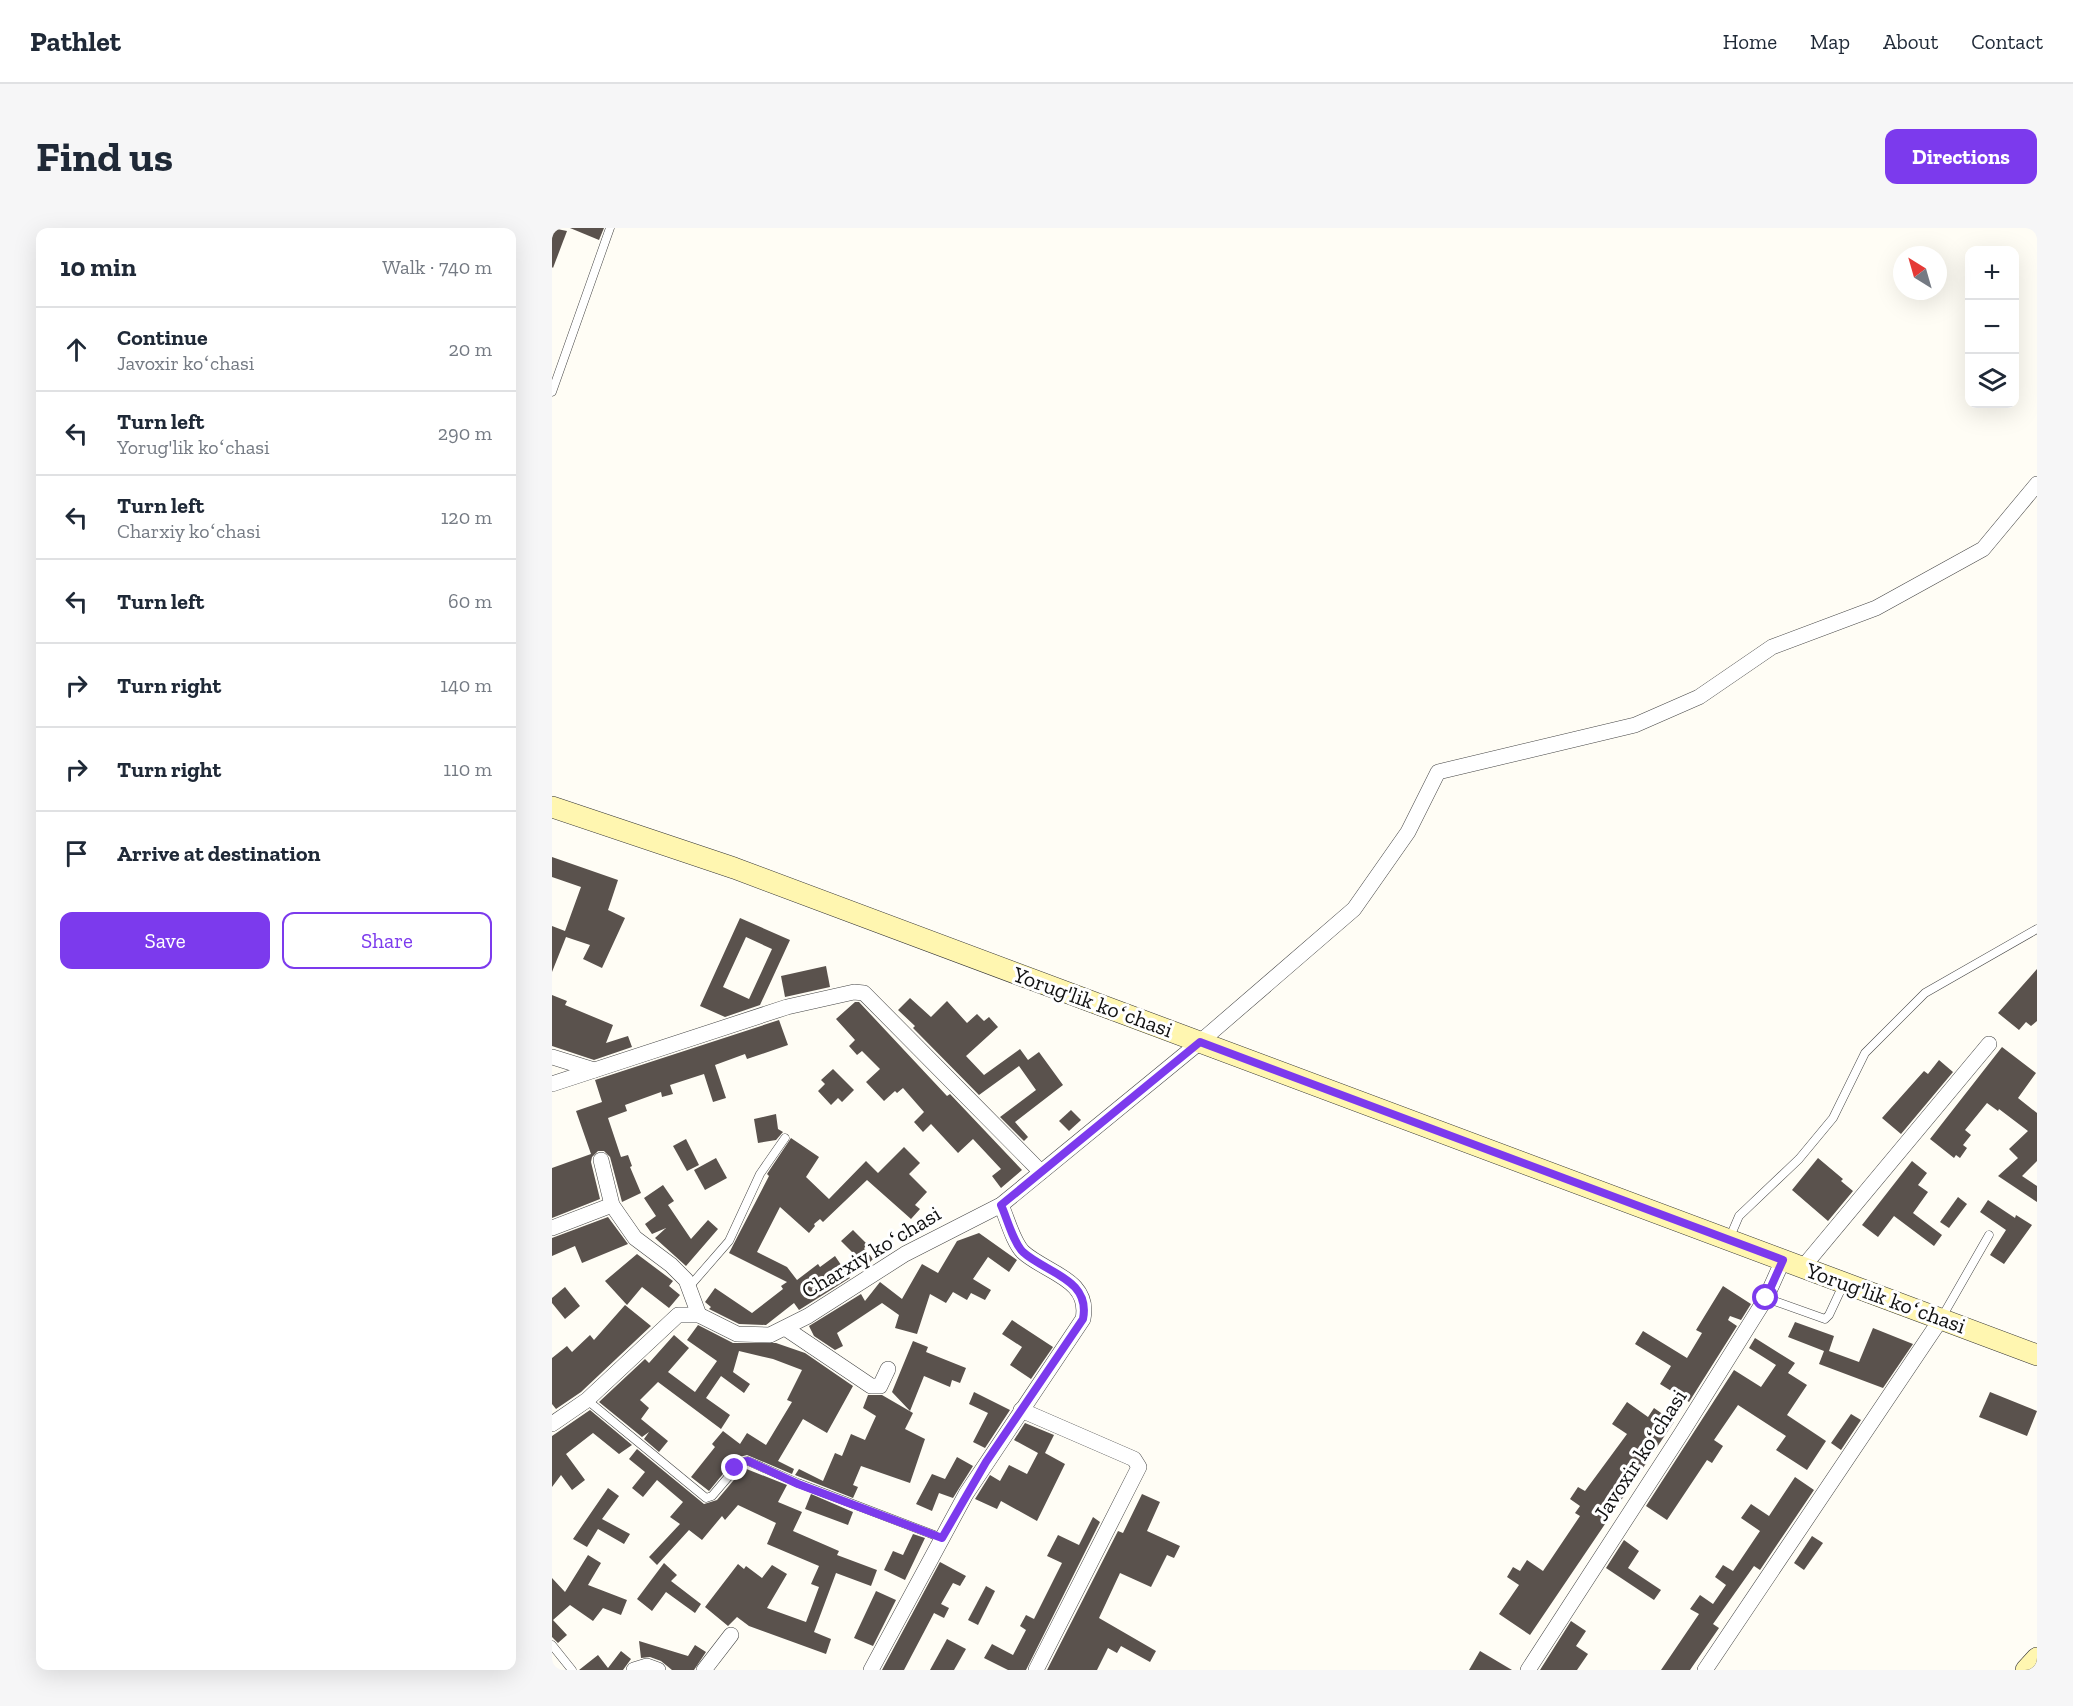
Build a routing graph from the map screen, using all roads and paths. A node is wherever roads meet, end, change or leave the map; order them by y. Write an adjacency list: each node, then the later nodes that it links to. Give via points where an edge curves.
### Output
1 (610, 228): 2 (lane)
2 (552, 392)
3 (2037, 484): 6 (street, Charxiy koʻchasi, via 1983,549 1876,608 1772,647 1699,697 1635,725 1438,772 1408,832 1354,909)
4 (552, 807): 6 (main road, Yorug'lik koʻchasi, via 734,868)
5 (2037, 929): 18 (lane, via 1925,993 1864,1053 1833,1118 1799,1159 1739,1216)
6 (1200, 1042): 13 (street, Charxiy koʻchasi); 18 (main road, Yorug'lik koʻchasi)
7 (1989, 1044): 19 (street, Javoxir koʻchasi)
8 (552, 1057): 9 (street)
9 (594, 1070): 10 (street); 13 (street, via 787,1006 864,993)
10 (552, 1084)
11 (784, 1138): 21 (lane, via 760,1174 729,1241)
12 (601, 1160): 14 (street)
13 (1041, 1172): 15 (street, Charxiy koʻchasi)
14 (612, 1205): 16 (street); 21 (street, via 635,1238 671,1265)
15 (1001, 1205): 25 (street, Charxiy koʻchasi, via 905,1254); 29 (street, via 1021,1251 1059,1274 1080,1292 1086,1306 1083,1319)
16 (552, 1228)
17 (1989, 1235): 24 (lane)
18 (1729, 1239): 19 (main road, Yorug'lik koʻchasi)
19 (1793, 1264): 20 (main road, Yorug'lik koʻchasi); 22 (street, Javoxir koʻchasi)
20 (1844, 1282): 22 (lane, via 1825,1318); 24 (main road, Yorug'lik koʻchasi)
21 (689, 1287): 23 (street)
22 (1766, 1298): 41 (street, Javoxir koʻchasi)
23 (699, 1315): 25 (street, Charxiy koʻchasi, via 737,1334 770,1335); 28 (street, via 678,1315)
24 (1941, 1318): 26 (main road, Yorug'lik koʻchasi); 42 (street)
25 (785, 1328): 27 (street, via 871,1386 880,1386)
26 (2037, 1355)
27 (888, 1369)
28 (587, 1400): 30 (street); 31 (lane, via 706,1498 741,1462 748,1461)
29 (1021, 1410): 31 (street); 40 (street, via 1134,1459 1139,1467)
30 (555, 1417)
31 (942, 1538): 39 (street)
32 (731, 1635): 38 (street)
33 (552, 1645): 35 (lane)
34 (2037, 1658): 43 (main road)
35 (572, 1670)
36 (634, 1670): 37 (street, via 647,1666)
37 (658, 1670)
38 (704, 1670)
39 (871, 1670)
40 (1036, 1670)
41 (1528, 1670)
42 (1705, 1670)
43 (2026, 1670)

